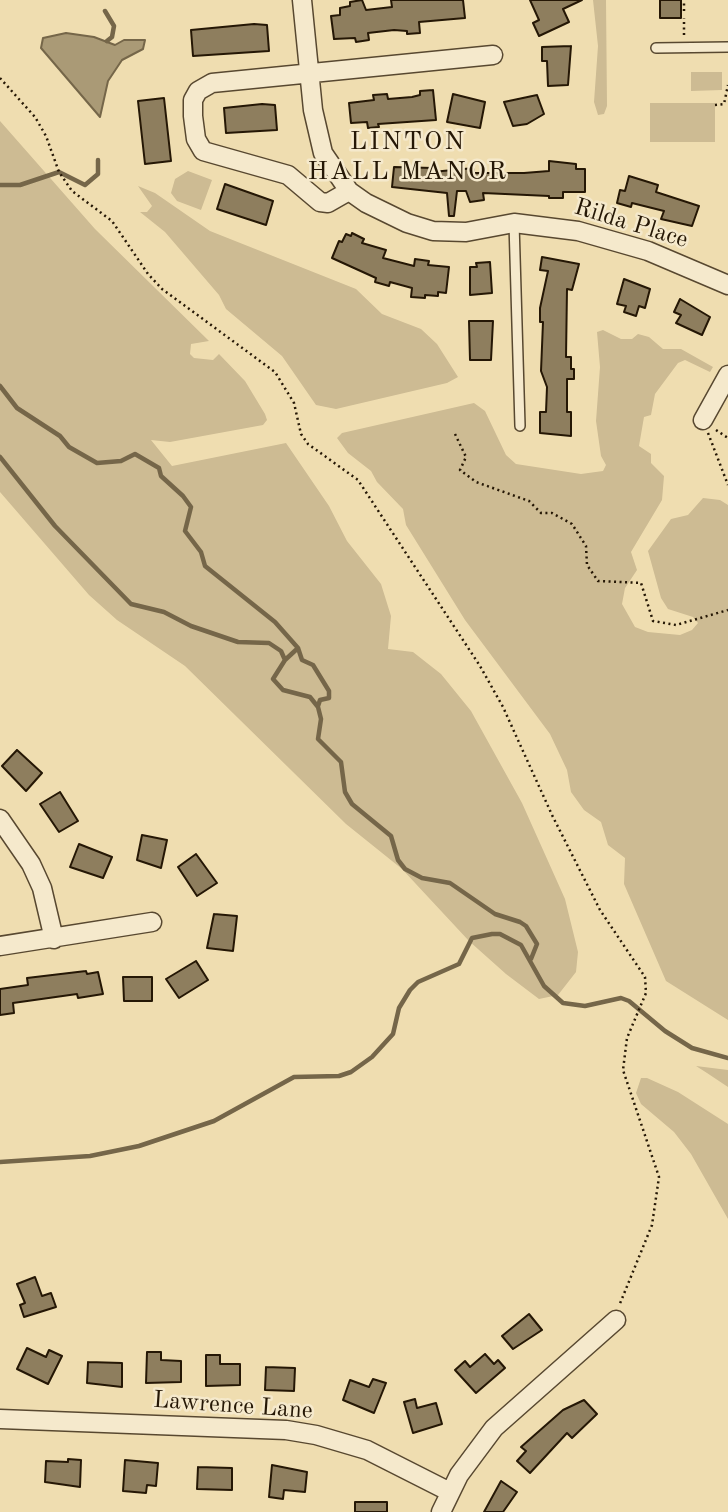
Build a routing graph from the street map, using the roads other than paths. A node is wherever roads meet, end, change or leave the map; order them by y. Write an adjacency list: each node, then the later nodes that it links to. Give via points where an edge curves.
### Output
1 (302, 0): 5 (street, Rilda Place)
2 (728, 47): 3 (lane)
3 (656, 48)
4 (493, 55): 5 (street)
5 (309, 75): 6 (street, Rilda Place, via 323,153); 6 (street, via 203,86 193,100 196,139 211,155 288,175 320,202 328,203)
6 (349, 191): 7 (street, Rilda Place, via 384,212 433,231 466,232)
7 (514, 223): 8 (street, Rilda Place, via 609,238); 11 (lane)
8 (728, 285)
9 (728, 375): 10 (street)
10 (703, 420)
11 (520, 426)
12 (0, 819): 14 (street, via 42,888)
13 (152, 922): 14 (street)
14 (54, 939): 15 (street)
15 (0, 946)
16 (616, 1320): 18 (street, via 494,1428)
17 (0, 1419): 18 (street, Lawrence Lane, via 286,1430 367,1450)
18 (450, 1492): 19 (street)
19 (441, 1512)

